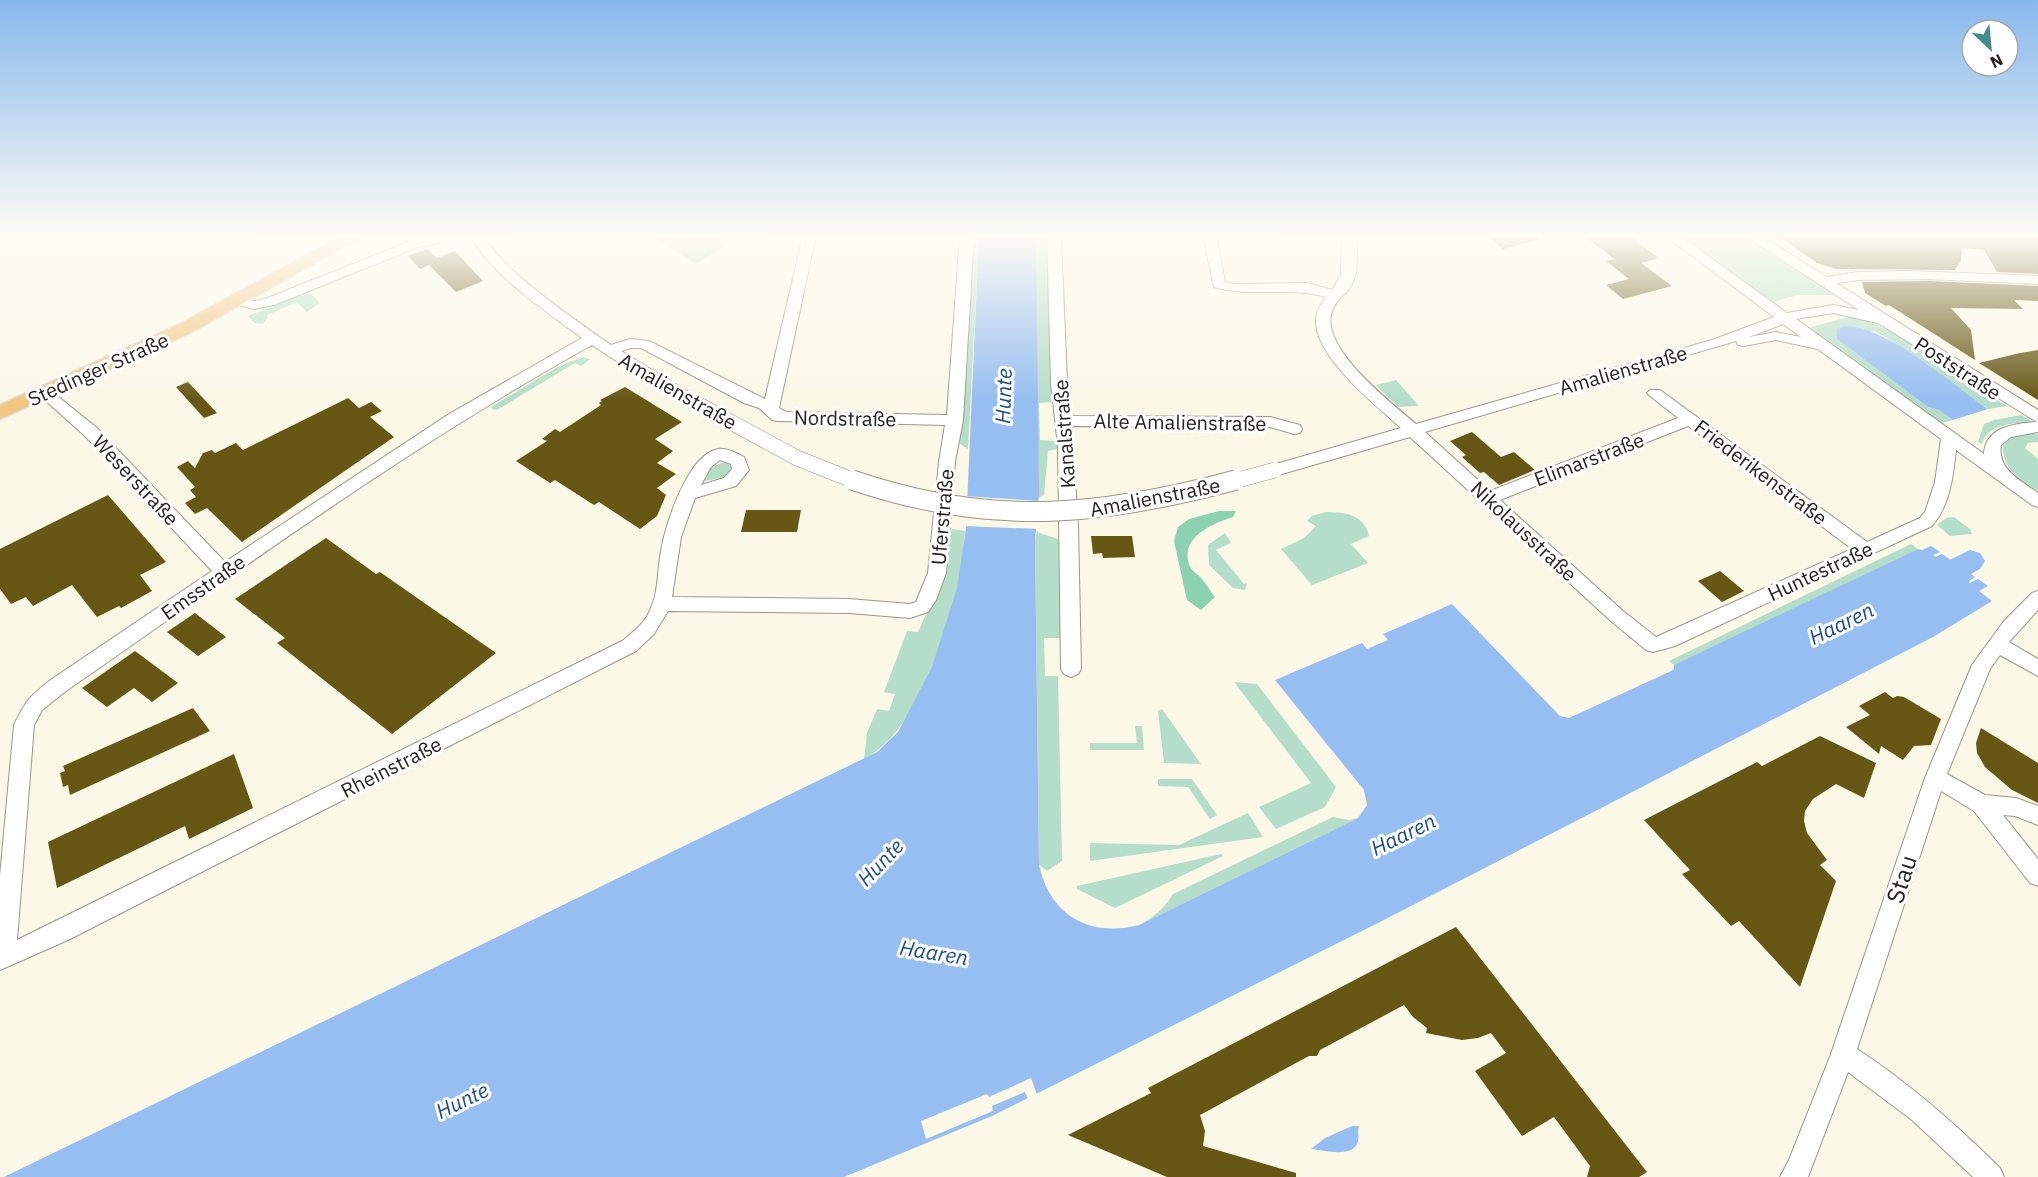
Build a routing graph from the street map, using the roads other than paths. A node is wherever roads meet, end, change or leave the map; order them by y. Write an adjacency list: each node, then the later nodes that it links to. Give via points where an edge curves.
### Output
1 (257, 290): 12 (main road, Stedinger Straße)
2 (298, 290): 12 (street, via 254,305)
3 (529, 290): 15 (street)
4 (798, 290): 21 (street)
5 (963, 290): 25 (street, Uferstraße)
6 (1056, 290): 26 (street, Kanalstraße)
7 (1317, 290): 11 (street)
8 (1339, 290): 11 (street, Nikolausstraße)
9 (1746, 290): 13 (street)
10 (1836, 290): 14 (street, Poststraße)
11 (1333, 295): 29 (street, Nikolausstraße, via 1323,318 1334,350 1366,388)
12 (238, 301): 19 (main road, Stedinger Straße, via 176,334)
13 (1785, 318): 14 (street, Amalienstraße, via 1833,309); 16 (street, Amalienstraße); 17 (street)
14 (1882, 319): 23 (street, Poststraße)
15 (593, 338): 18 (street); 37 (street, Emsstraße, via 388,460)
16 (1717, 343): 17 (street, Amalienstraße, via 1776,336); 29 (street, Amalienstraße)
17 (1826, 347): 30 (street)
18 (610, 350): 21 (street, Nordstraße, via 630,343 644,344); 29 (street, Amalienstraße, bridge, via 692,401 834,474 911,499 964,509 1014,514 1081,512 1152,502)
19 (45, 393): 22 (main road, Stedinger Straße); 37 (street, Weserstraße, via 91,432)
20 (1655, 393): 24 (street, Friederikenstraße)
21 (771, 408): 25 (street, Nordstraße, via 786,417)
22 (0, 413)
23 (2038, 417)
24 (1690, 419): 33 (street, Elimarstraße); 36 (street, Friederikenstraße)
25 (955, 420): 39 (street, Uferstraße, via 947,462 937,573 922,607 910,611 849,606)
26 (1064, 421): 28 (street, Alte Amalienstraße, via 1270,422); 43 (street, Kanalstraße, via 1070,526)
27 (2038, 427): 31 (street, via 2003,433 1993,442 1993,458)
28 (1294, 429)
29 (1413, 431): 33 (street, Nikolausstraße)
30 (1949, 437): 31 (street); 36 (street, Huntestraße, via 1932,517)
31 (2005, 479): 34 (street); 35 (street)
32 (688, 494): 39 (street, Rheinstraße, via 675,527)
33 (1489, 498): 40 (street, Nikolausstraße)
34 (2038, 501)
35 (2038, 515)
36 (1866, 550): 40 (street, Huntestraße, via 1661,644 1650,644)
37 (225, 571): 48 (street, Emsstraße, via 52,690 28,714)
38 (2038, 598): 41 (street, Stau)
39 (662, 604): 48 (street, Rheinstraße, via 648,629 616,654)
40 (1635, 631)
41 (1997, 644): 42 (street); 44 (street, Stau, via 1982,665)
42 (2038, 668)
43 (1071, 669)
44 (1935, 778): 45 (street); 49 (street, Stau)
45 (1981, 804): 46 (street, via 2016,807); 47 (street)
46 (2038, 816)
47 (2038, 876)
48 (2, 958)
49 (1843, 1054): 50 (street, Stau); 51 (street, via 1933,1120)
50 (1793, 1177)
51 (1991, 1177)

